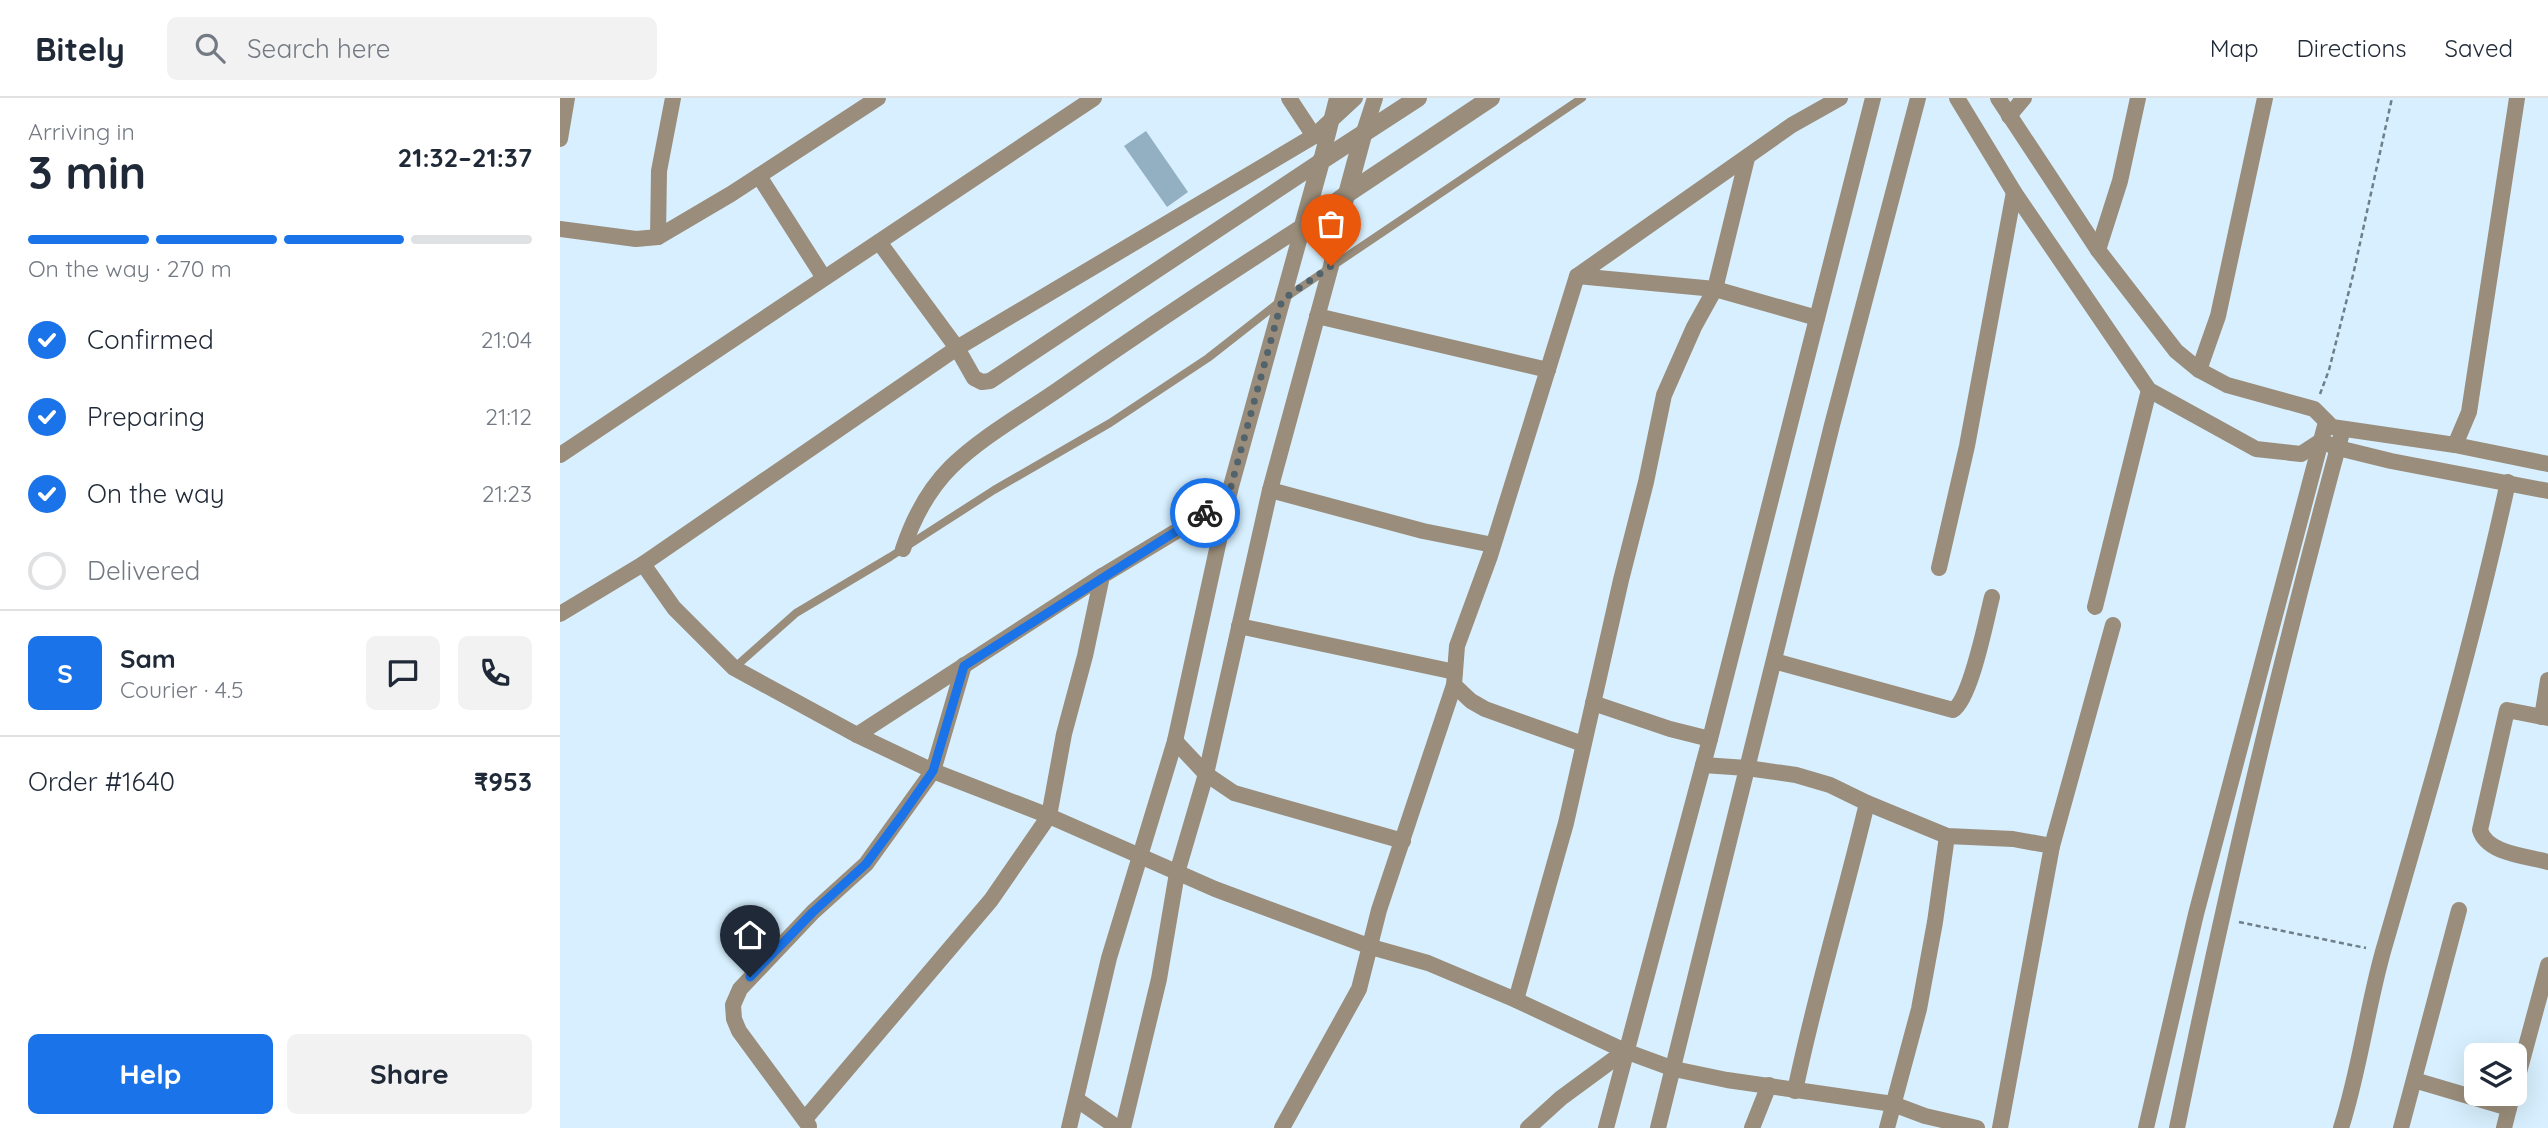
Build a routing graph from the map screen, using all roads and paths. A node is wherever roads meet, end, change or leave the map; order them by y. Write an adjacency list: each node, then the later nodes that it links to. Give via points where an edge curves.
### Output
1 (567, 98): 26 (street)
2 (673, 98): 34 (street, via 659,171)
3 (878, 98): 29 (street)
4 (1094, 98): 35 (street)
5 (1289, 98): 25 (street)
6 (1337, 98): 23 (street)
7 (1355, 98): 23 (street)
8 (1375, 98): 24 (street)
9 (1418, 98): 24 (street)
10 (1491, 98): 31 (street)
11 (1582, 98): 37 (lane)
12 (1840, 98): 27 (street, via 1791,125)
13 (1873, 98): 43 (street)
14 (1918, 98): 70 (street)
15 (1957, 98): 30 (street)
16 (1998, 98): 22 (street)
17 (2024, 98): 22 (street)
18 (2138, 98): 36 (street, via 2120,181)
19 (2265, 98): 46 (street, via 2218,316)
20 (2392, 98): 48 (path, via 2329,370)
21 (2517, 98): 52 (street, via 2469,412)
22 (2009, 116): 36 (street)
23 (1332, 120): 25 (street); 28 (street)
24 (1363, 135): 28 (street); 31 (street)
25 (1314, 136): 44 (street)
26 (560, 139)
27 (1747, 158): 38 (street); 40 (street)
28 (1321, 161): 32 (street); 44 (street, via 990,381 974,378)
29 (759, 176): 34 (street); 39 (street)
30 (2014, 192): 47 (street); 63 (street, via 1967,446)
31 (1347, 194): 32 (street); 37 (street)
32 (1303, 226): 41 (street); 61 (street, via 982,440 930,492)
33 (560, 229): 34 (street, via 636,239)
34 (658, 237)
35 (878, 242): 39 (street); 44 (street)
36 (2098, 250): 46 (street, via 2176,352)
37 (1331, 266): 41 (lane); 42 (street)
38 (1577, 276): 40 (street); 45 (street)
39 (824, 278): 54 (street)
40 (1715, 289): 43 (street); 75 (street, via 1664,395)
41 (1282, 300): 57 (street); 61 (lane, via 1209,358 1110,424)
42 (1317, 316): 45 (street); 58 (street)
43 (1817, 318): 78 (street)
44 (957, 348): 62 (street)
45 (1548, 370): 60 (street)
46 (2199, 370): 48 (street, via 2227,385)
47 (2149, 390): 51 (street, via 2256,449 2301,453); 66 (street)
48 (2314, 409): 49 (street)
49 (2326, 422): 50 (street); 51 (street)
50 (2343, 429): 52 (street); 53 (street)
51 (2321, 441): 53 (street); 121 (street, via 2196,914)
52 (2455, 445): 55 (street)
53 (2338, 448): 56 (street); 94 (street)
54 (560, 455)
55 (2548, 464)
56 (2508, 482): 59 (street); 96 (street, via 2483,593)
57 (1230, 490): 64 (street, via 1200,517); 79 (street)
58 (1270, 490): 60 (street); 68 (street)
59 (2548, 491)
60 (1493, 545): 73 (street, via 1457,646)
61 (903, 549): 72 (lane, via 796,614)
62 (643, 564): 67 (street); 72 (street, via 674,608)
63 (1939, 568)
64 (1102, 576): 71 (street); 86 (street)
65 (1992, 597): 70 (street, via 1968,688 1960,706 1953,710)
66 (2095, 607)
67 (560, 614)
68 (1239, 625): 73 (street); 84 (street)
69 (2113, 625): 89 (street)
70 (1774, 660): 82 (street)
71 (964, 666): 77 (street); 83 (street)
72 (734, 668): 77 (street)
73 (1455, 679): 80 (street, via 1471,701); 88 (street)
74 (2548, 680): 76 (street)
75 (1593, 703): 78 (street); 80 (street)
76 (2545, 718): 91 (street, via 2508,710 2480,830 2491,846)
77 (857, 735): 83 (street)
78 (1710, 739): 81 (street)
79 (1175, 741): 84 (street); 90 (street)
80 (1583, 744): 98 (street, via 1566,823)
81 (1703, 765): 82 (street); 100 (street)
82 (1747, 768): 85 (street, via 1796,775); 101 (street)
83 (933, 771): 86 (street); 110 (street, via 866,864 750,977 733,1005 738,1031)
84 (1206, 774): 88 (street, via 1255,801); 92 (street)
85 (1867, 803): 87 (street); 104 (street)
86 (1049, 816): 90 (street); 110 (street, via 991,900)
87 (1947, 835): 89 (street); 107 (street, via 1919,1009)
88 (1403, 841): 95 (street)
89 (2052, 846): 120 (street)
90 (1142, 856): 92 (street); 106 (street, via 1109,958)
91 (2548, 862)
92 (1177, 873): 95 (street); 112 (street, via 1159,979)
93 (2459, 910): 102 (street)
94 (2220, 918): 96 (path); 122 (street)
95 (1371, 947): 98 (street, via 1428,963); 113 (street, via 1359,989)
96 (2383, 951): 123 (street)
97 (2548, 965): 99 (street)
98 (1516, 1000): 100 (street)
99 (2527, 1043)
100 (1625, 1051): 101 (street); 114 (street); 115 (street)
101 (1674, 1069): 103 (street); 116 (street)
102 (2414, 1080): 105 (street); 124 (street)
103 (1769, 1085): 104 (street); 117 (street)
104 (1795, 1091): 107 (street)
105 (2464, 1091)
106 (1076, 1099): 111 (street); 112 (street)
107 (1893, 1104): 109 (street); 118 (street)
108 (2510, 1106): 125 (street)
109 (1924, 1122): 119 (street)
110 (808, 1124)
111 (1069, 1128)
112 (1120, 1128)
113 (1282, 1128)
114 (1528, 1128)
115 (1606, 1128)
116 (1658, 1128)
117 (1752, 1128)
118 (1887, 1128)
119 (1977, 1128)
120 (2000, 1128)
121 (2146, 1128)
122 (2176, 1128)
123 (2341, 1128)
124 (2401, 1128)
125 (2504, 1128)

